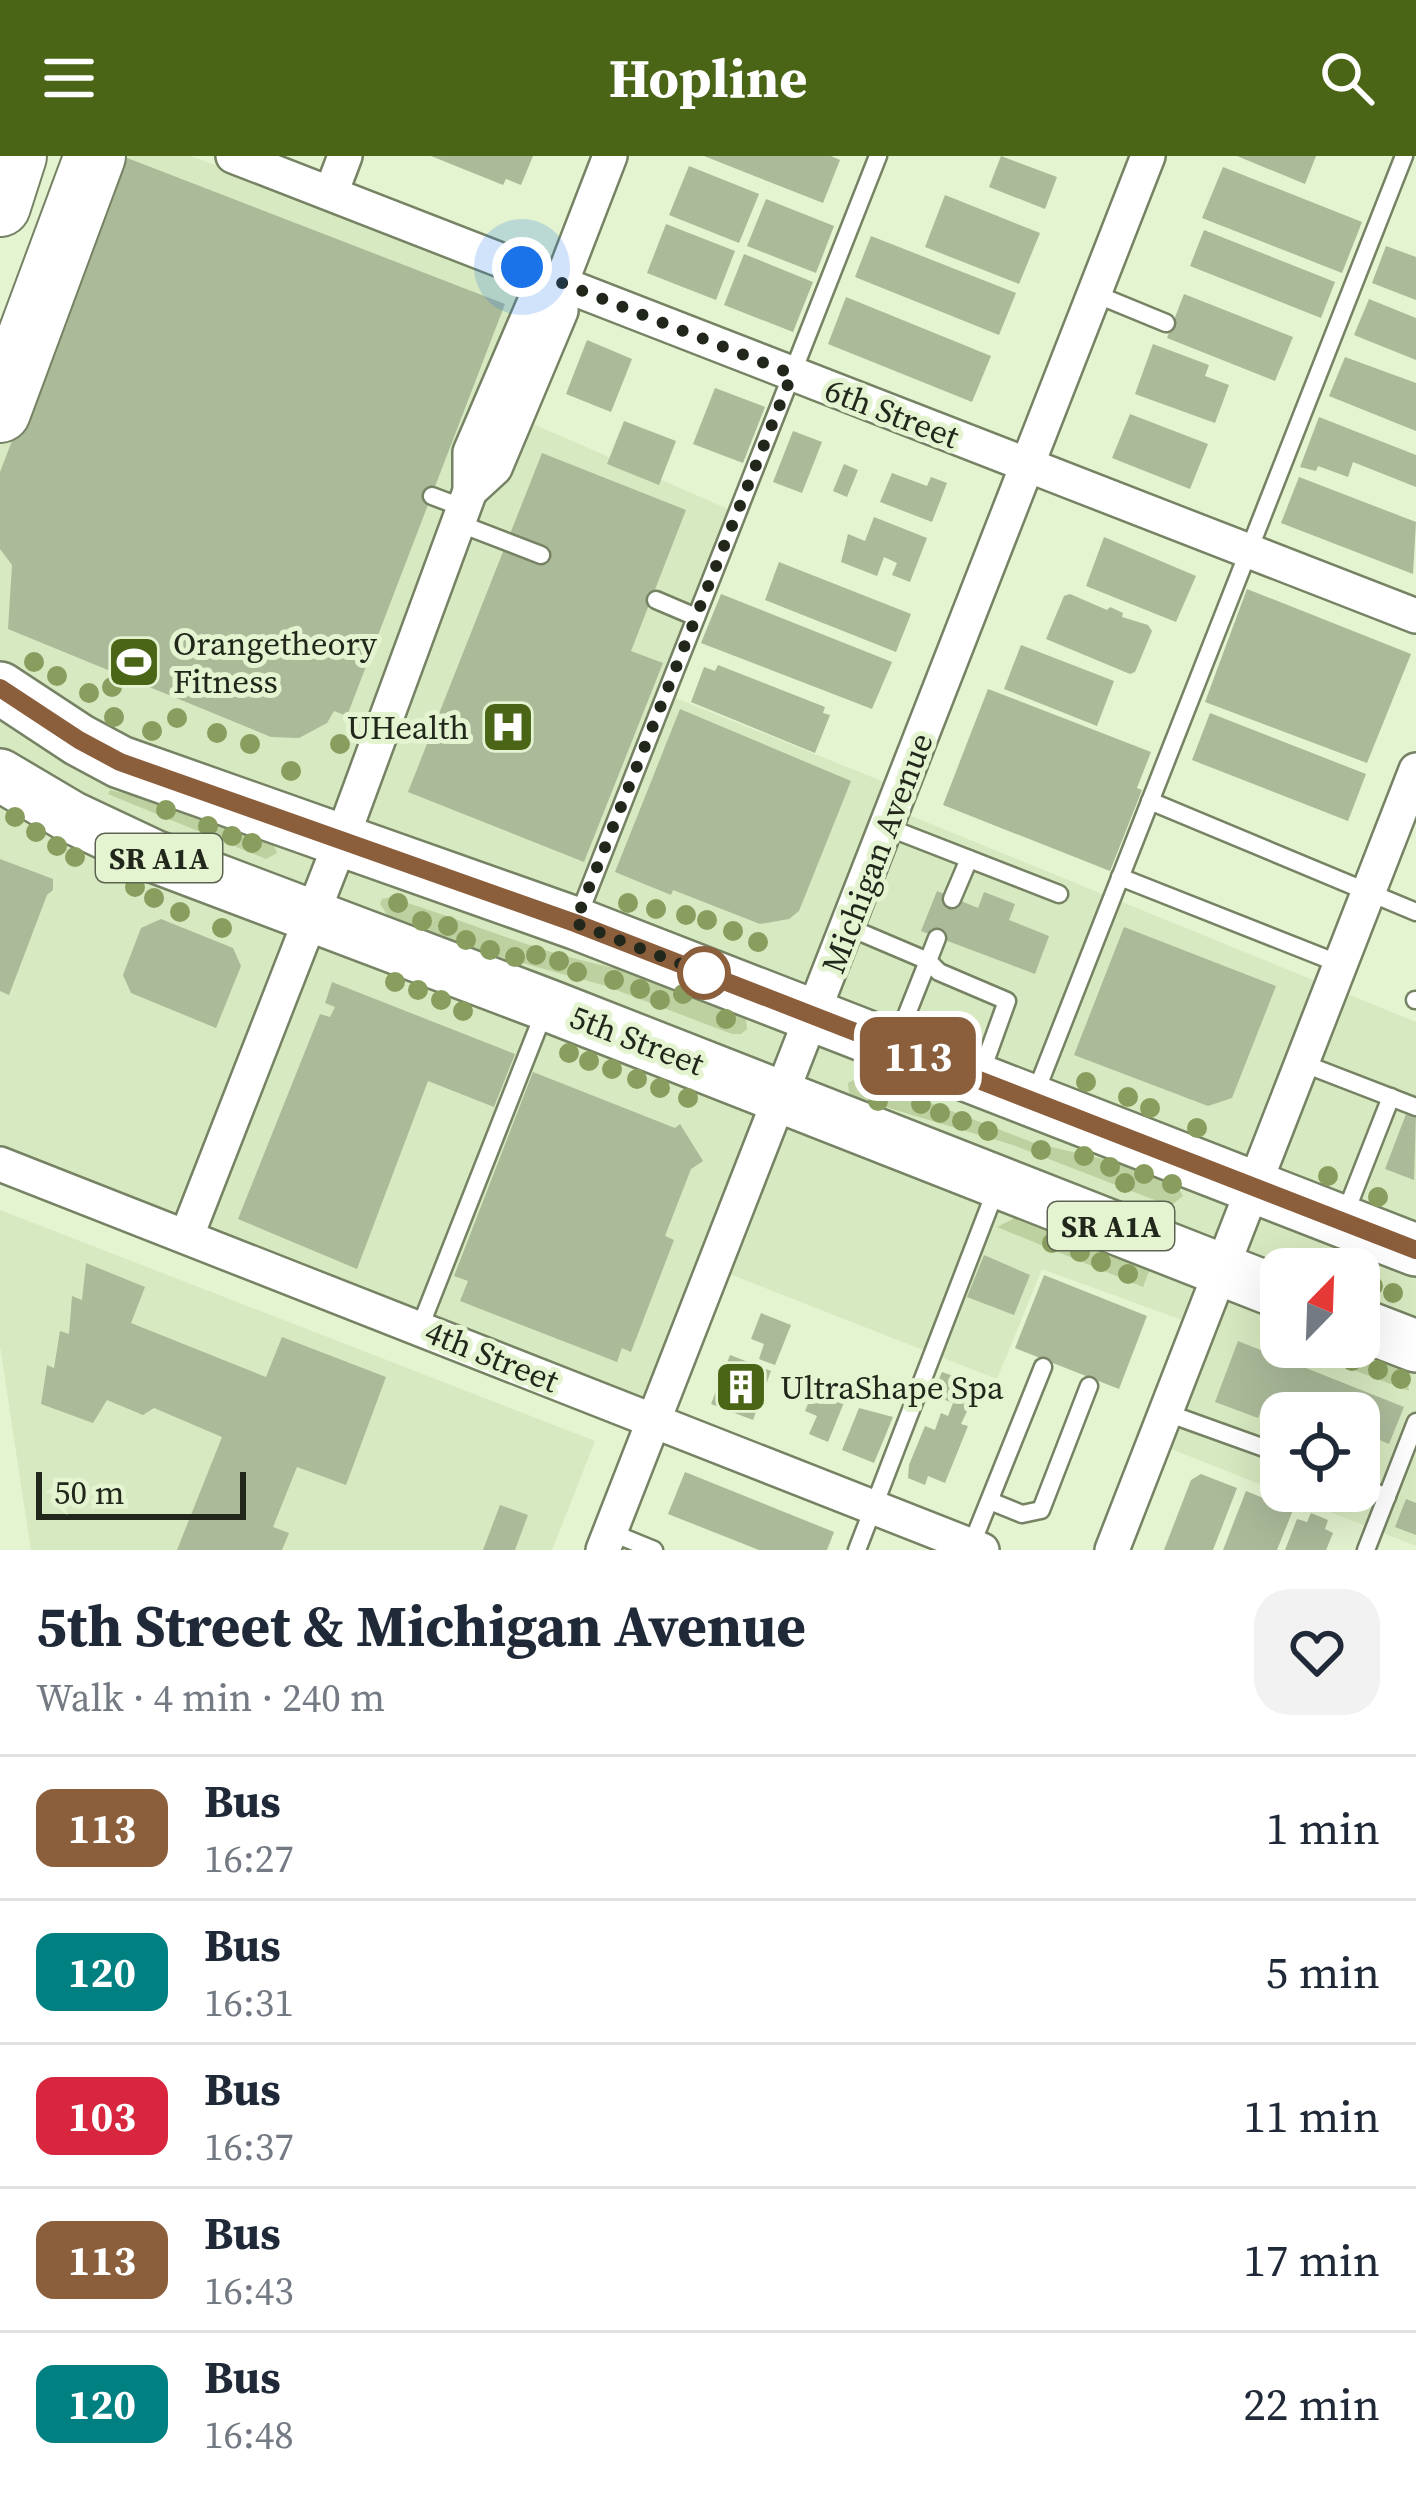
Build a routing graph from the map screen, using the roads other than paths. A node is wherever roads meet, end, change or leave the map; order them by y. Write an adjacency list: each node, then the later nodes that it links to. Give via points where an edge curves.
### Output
1 (16, 156): 11 (highway)
2 (59, 156): 14 (highway)
3 (95, 156): 17 (highway)
4 (233, 156): 10 (street, 6th Street)
5 (345, 156): 10 (street)
6 (610, 156): 12 (street)
7 (878, 156): 16 (lane)
8 (1148, 156): 13 (street, Michigan Avenue)
9 (1404, 156): 21 (lane)
10 (331, 193): 12 (street, 6th Street)
11 (0, 206)
12 (561, 283): 16 (street, 6th Street); 20 (street, via 561,311 495,468)
13 (1093, 293): 15 (lane); 18 (street, Michigan Avenue)
14 (0, 305)
15 (1166, 323)
16 (792, 374): 18 (street, 6th Street); 25 (lane)
17 (0, 412)
18 (1025, 465): 21 (street, 6th Street); 30 (street, Michigan Avenue)
19 (432, 496): 20 (lane)
20 (464, 508): 22 (lane); 31 (street)
21 (1248, 553): 24 (street, 6th Street); 29 (lane)
22 (541, 555)
23 (656, 600): 25 (lane)
24 (1416, 616)
25 (696, 617): 39 (lane)
26 (0, 688): 31 (main road, SR A1A, via 120,762)
27 (1416, 770): 34 (street)
28 (4, 780): 38 (main road, 5th Street / SR A1A, via 156,857)
29 (1150, 801): 33 (lane); 34 (lane)
30 (887, 827): 32 (lane); 40 (street, Michigan Avenue)
31 (341, 841): 38 (street); 39 (main road, SR A1A)
32 (969, 859): 35 (lane); 36 (lane)
33 (1120, 877): 43 (lane); 51 (lane)
34 (1368, 892): 37 (lane); 43 (street)
35 (1059, 895)
36 (952, 899)
37 (1416, 911)
38 (312, 917): 44 (main road, 5th Street / SR A1A); 57 (street)
39 (575, 923): 45 (main road, SR A1A)
40 (848, 926): 42 (lane); 45 (street, Michigan Avenue)
41 (937, 938): 42 (lane)
42 (928, 961): 46 (lane); 48 (lane, via 1006,1001)
43 (1340, 964): 47 (street)
44 (547, 1005): 49 (main road, 5th Street / SR A1A); 61 (lane)
45 (814, 1016): 46 (main road, SR A1A); 49 (street, Michigan Avenue)
46 (894, 1047): 48 (main road, SR A1A)
47 (1302, 1063): 50 (lane); 55 (street)
48 (978, 1079): 51 (main road, SR A1A)
49 (782, 1097): 54 (main road, 5th Street / SR A1A); 67 (street, Michigan Avenue)
50 (1391, 1097): 52 (lane); 56 (lane)
51 (1033, 1100): 55 (main road, SR A1A)
52 (1416, 1107)
53 (0, 1165): 57 (street, 4th Street)
54 (999, 1182): 59 (main road, 5th Street / SR A1A); 73 (lane)
55 (1256, 1186): 56 (main road, SR A1A); 59 (street)
56 (1342, 1221): 58 (main road, SR A1A)
57 (187, 1235): 61 (street, 4th Street)
58 (1416, 1250)
59 (1224, 1270): 60 (main road, 5th Street / SR A1A); 66 (street)
60 (1260, 1285)
61 (420, 1327): 67 (street, 4th Street)
62 (1380, 1332): 63 (main road)
63 (1416, 1346)
64 (1043, 1367): 72 (lane)
65 (1089, 1386): 72 (lane, via 1041,1510 1022,1514)
66 (1167, 1413): 69 (lane); 78 (street)
67 (653, 1420): 73 (street, 4th Street); 74 (street, Michigan Avenue)
68 (1416, 1422): 71 (lane)
69 (1260, 1446)
70 (1380, 1494): 71 (lane)
71 (1387, 1497): 79 (lane)
72 (990, 1501): 75 (lane)
73 (873, 1507): 75 (street, 4th Street); 77 (lane)
74 (606, 1541): 76 (lane)
75 (977, 1548)
76 (654, 1550)
77 (856, 1550)
78 (1112, 1550)
79 (1366, 1550)

